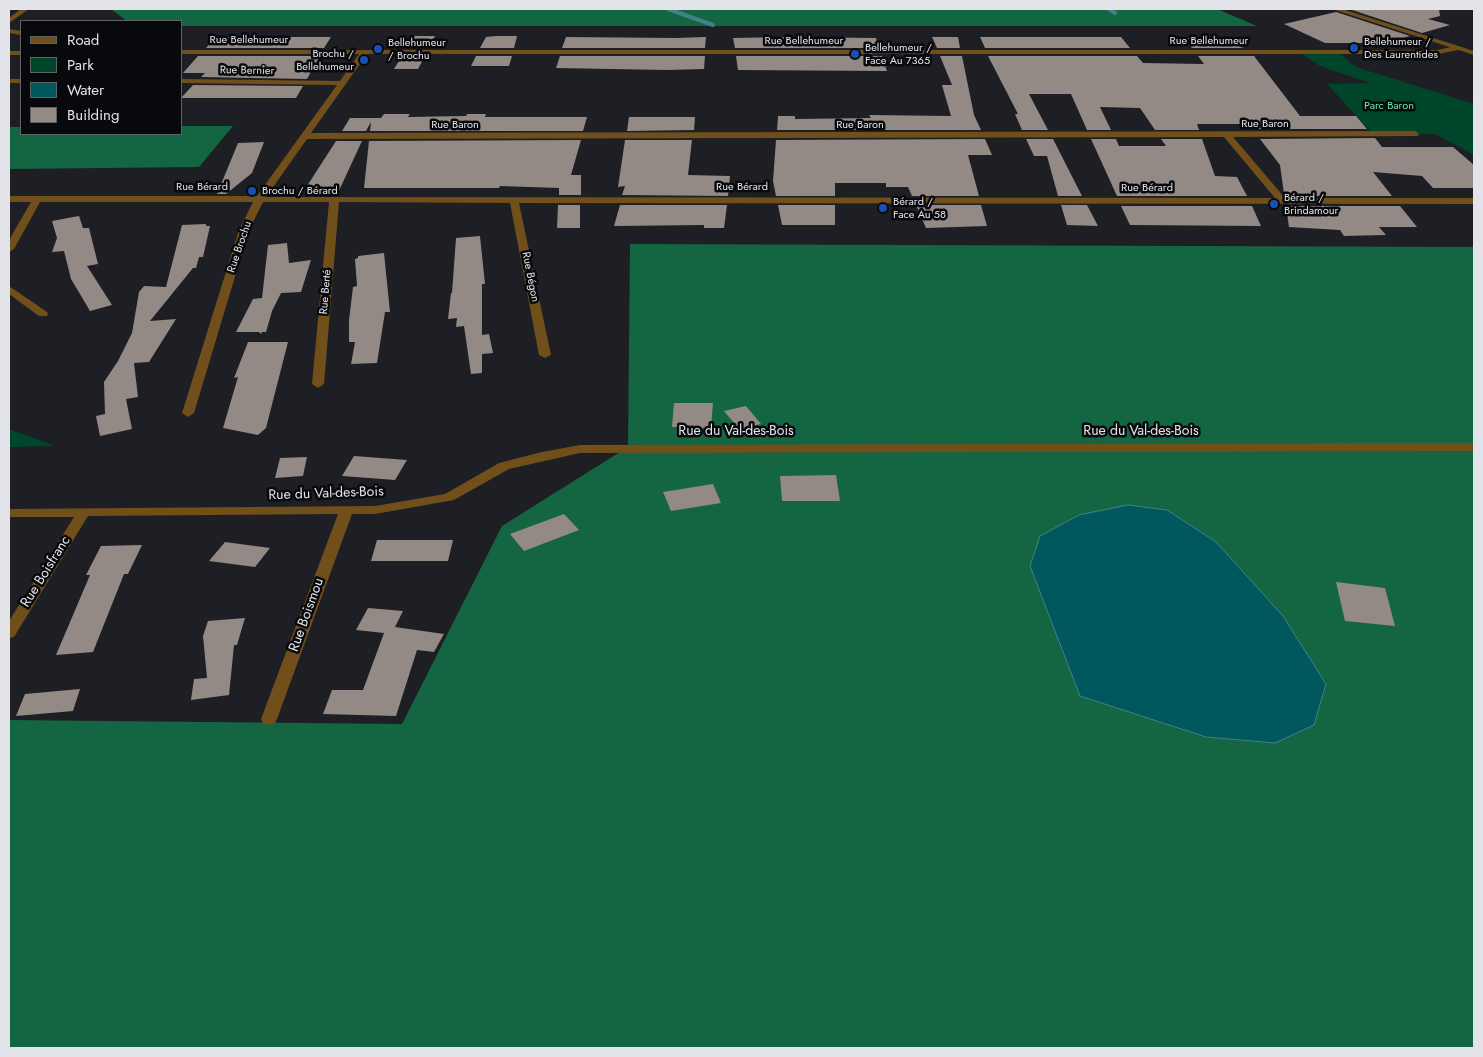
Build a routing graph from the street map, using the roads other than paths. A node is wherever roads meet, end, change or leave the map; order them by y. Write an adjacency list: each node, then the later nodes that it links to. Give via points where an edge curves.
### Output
1 (25, 9): 3 (street)
2 (1336, 9): 4 (street)
3 (9, 21)
4 (1455, 48): 6 (street, Rue Bellehumeur, via 1438,52); 7 (street)
5 (182, 52): 6 (street, Rue Bellehumeur)
6 (365, 52): 9 (street, Rue Brochu)
7 (1474, 53)
8 (182, 81): 9 (street, Rue Bernier)
9 (343, 83): 12 (street, Rue Brochu)
10 (1415, 134): 11 (street, Rue Baron)
11 (1227, 135): 12 (street, Rue Baron); 18 (street)
12 (305, 136): 15 (street, Rue Brochu)
13 (9, 199): 14 (street, Rue Bérard)
14 (37, 199): 15 (street, Rue Bérard); 20 (street)
15 (260, 200): 16 (street, Rue Bérard); 25 (street, Rue Brochu, via 244,230)
16 (334, 200): 17 (street, Rue Bérard); 24 (street, Rue Berté)
17 (514, 200): 18 (street, Rue Bérard); 23 (street, Rue Bégon)
18 (1282, 200): 19 (street, Rue Bérard)
19 (1474, 201)
20 (9, 249)
21 (9, 289): 22 (street)
22 (43, 314)
23 (545, 355)
24 (318, 384)
25 (188, 412)
26 (1474, 447): 27 (street, Rue du Val-des-Bois, via 580,449 504,466 449,497 375,510)
27 (346, 511): 28 (street, Rue du Val-des-Bois); 31 (street, Rue Boismou)
28 (84, 512): 29 (street, Rue du Val-des-Bois); 30 (street, Rue Boisfranc)
29 (9, 513)
30 (9, 633)
31 (269, 719)

